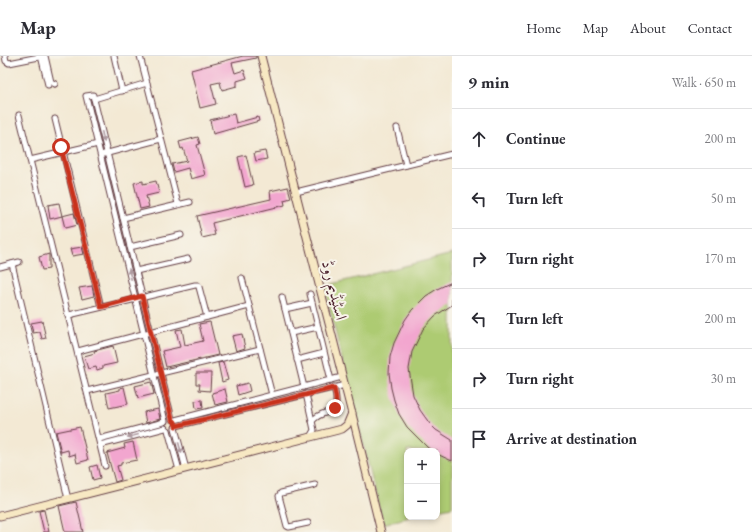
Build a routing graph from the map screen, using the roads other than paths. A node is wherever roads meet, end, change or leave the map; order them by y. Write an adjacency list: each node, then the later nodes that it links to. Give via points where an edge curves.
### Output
1 (5, 56): 2 (street, via 9,63)
2 (43, 56): 6 (street, via 51,82); 8 (street)
3 (114, 56): 9 (street)
4 (140, 56): 7 (street)
5 (261, 56): 22 (main road, اسٹیڈیم روڈ)
6 (55, 84)
7 (147, 84): 9 (street); 14 (street)
8 (48, 85)
9 (122, 91): 10 (street)
10 (94, 99): 15 (street, via 93,95 86,96); 17 (street, one-way to 17)
11 (19, 115): 20 (street)
12 (55, 119): 16 (street)
13 (397, 128): 21 (street)
14 (162, 139): 17 (street); 24 (street)
15 (98, 144): 16 (street); 19 (street)
16 (63, 153): 20 (street); 40 (street)
17 (107, 154): 19 (street); 25 (street)
18 (452, 154): 21 (street)
19 (100, 156): 37 (street, one-way to 19)
20 (30, 160): 42 (street)
21 (406, 165): 22 (street)
22 (296, 192): 54 (main road, اسٹیڈیم روڈ)
23 (190, 202): 24 (street)
24 (178, 204): 25 (street)
25 (122, 218): 27 (street)
26 (180, 235): 27 (street)
27 (130, 247): 32 (street)
28 (188, 258): 32 (street)
29 (19, 262): 30 (street)
30 (12, 264): 31 (street); 73 (street)
31 (0, 267)
32 (136, 271): 35 (street)
33 (242, 278): 39 (street)
34 (310, 294): 38 (street)
35 (142, 296): 37 (street); 43 (street, via 198,285); 45 (street)
36 (282, 297): 41 (street)
37 (136, 298): 40 (street); 47 (street)
38 (312, 303): 41 (street); 44 (street)
39 (249, 306): 43 (street); 48 (street)
40 (101, 307): 42 (street)
41 (285, 309): 46 (street)
42 (69, 315): 49 (street)
43 (206, 317): 45 (street)
44 (318, 327): 46 (street); 50 (street)
45 (151, 332): 47 (street); 52 (street)
46 (291, 333): 51 (street)
47 (144, 334): 49 (street); 53 (street)
48 (260, 349): 52 (street); 61 (street)
49 (78, 351): 59 (street)
50 (324, 354): 51 (street); 55 (street)
51 (297, 360): 57 (street)
52 (161, 373): 53 (street); 63 (street)
53 (154, 376): 59 (street); 65 (street)
54 (342, 377): 55 (street); 56 (main road, اسٹیڈیم روڈ)
55 (331, 380): 57 (street)
56 (344, 384): 58 (street); 62 (main road, اسٹیڈیم روڈ)
57 (304, 387): 61 (street)
58 (334, 388): 60 (street); 64 (street, via 335,408)
59 (87, 391): 68 (street)
60 (306, 394): 64 (street); 66 (street)
61 (272, 395): 63 (street)
62 (352, 413): 67 (main road, via 347,425 342,429); 78 (main road, اسٹیڈیم روڈ)
63 (174, 419): 65 (street, via 169,418); 66 (street)
64 (312, 421): 67 (street, via 314,430)
65 (166, 425): 66 (street); 68 (street); 69 (street, one-way to 69); 71 (street)
66 (175, 427): 71 (street, one-way to 71)
67 (309, 438): 71 (main road)
68 (99, 439): 69 (street)
69 (100, 445): 70 (street)
70 (105, 466)
71 (182, 469): 73 (main road)
72 (315, 484): 76 (street, via 281,493 287,526)
73 (68, 499): 74 (main road)
74 (0, 516)
75 (308, 522): 76 (street)
76 (298, 525): 77 (street)
77 (300, 532)
78 (381, 532)

